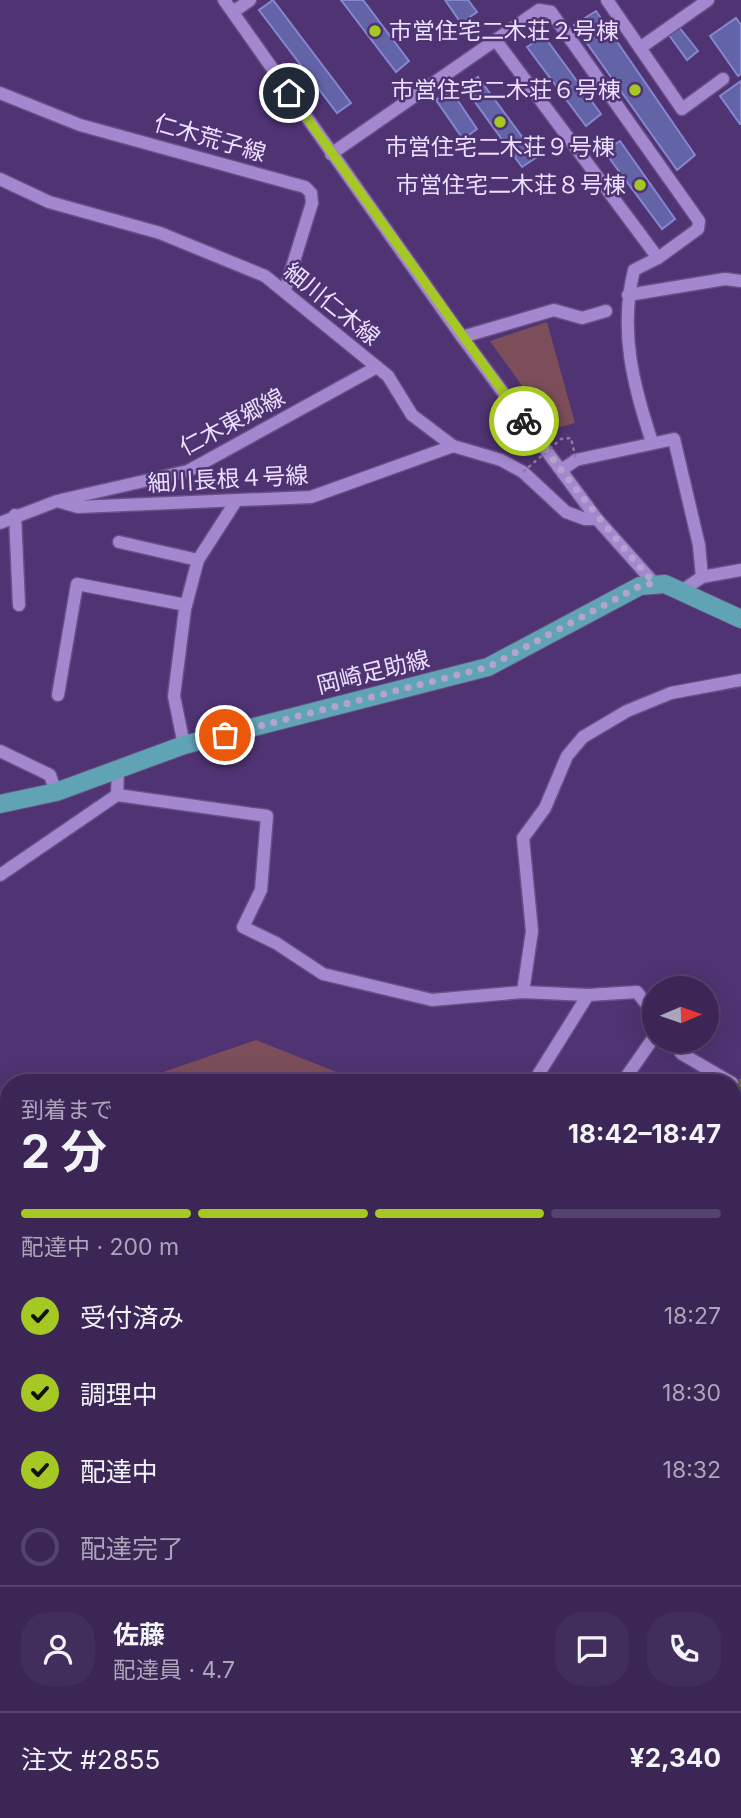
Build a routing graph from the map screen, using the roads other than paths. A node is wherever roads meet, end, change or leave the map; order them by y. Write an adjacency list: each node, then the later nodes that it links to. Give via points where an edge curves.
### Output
1 (224, 0): 5 (street)
2 (250, 0): 5 (street)
3 (607, 0): 7 (street)
4 (708, 0): 7 (street)
5 (233, 12): 10 (street)
6 (497, 42): 10 (street); 12 (street); 12 (street, via 539,10 551,12 699,221 698,229)
7 (640, 48): 8 (street, via 682,108)
8 (723, 79)
9 (0, 93): 14 (street, 仁木荒子線, via 80,125 305,187 312,202)
10 (331, 154): 17 (street)
11 (0, 179): 14 (street, 細川仁木線, via 49,202 190,244 265,276)
12 (658, 258): 15 (street, via 634,271)
13 (741, 281): 15 (street, via 725,279)
14 (285, 290): 18 (street, 細川仁木線)
15 (628, 295): 19 (street, via 627,338 635,390)
16 (606, 311): 17 (street, via 582,318 554,310)
17 (462, 337): 21 (street)
18 (377, 367): 20 (street, 細川仁木線, via 388,376 412,415); 22 (street, 仁木東郷線, via 187,471)
19 (652, 442): 21 (street, via 576,460); 30 (street, via 672,438 676,442)
20 (453, 446): 23 (street, 細川長根４号線, via 323,495); 25 (street, 細川仁木線, via 501,460 523,472 566,512)
21 (563, 469): 25 (street)
22 (57, 501): 23 (street, 細川長根４号線, via 78,506); 24 (street, 細川長根４号線)
23 (236, 501): 28 (street)
24 (15, 516): 26 (street, 細川長根４号線); 33 (street)
25 (597, 519): 31 (street)
26 (0, 523)
27 (119, 542): 28 (street)
28 (198, 560): 34 (street)
29 (741, 570): 30 (street)
30 (702, 577): 32 (street)
31 (654, 583): 32 (main road); 38 (main road, 岡崎足助線, via 640,586 488,667)
32 (680, 592): 35 (main road)
33 (19, 605)
34 (186, 605): 37 (street, via 77,584); 38 (street, via 174,696)
35 (741, 620)
36 (741, 680): 45 (street, via 671,693 627,711 583,737 567,756 545,808 523,838 532,931)
37 (58, 695)
38 (184, 745): 40 (main road, 岡崎足助線)
39 (0, 751): 41 (street, via 50,775)
40 (118, 770): 41 (main road, 岡崎足助線); 42 (street)
41 (56, 792): 43 (main road, 岡崎足助線)
42 (117, 795): 44 (street); 45 (street, via 267,816 261,890 243,927 323,974 432,1000)
43 (0, 804)
44 (0, 875)
45 (523, 992): 46 (street)
46 (588, 995): 47 (street, via 637,992); 50 (street)
47 (642, 998)
48 (642, 1054): 51 (street)
49 (682, 1054): 52 (street)
50 (539, 1074)
51 (628, 1074)
52 (713, 1074)

